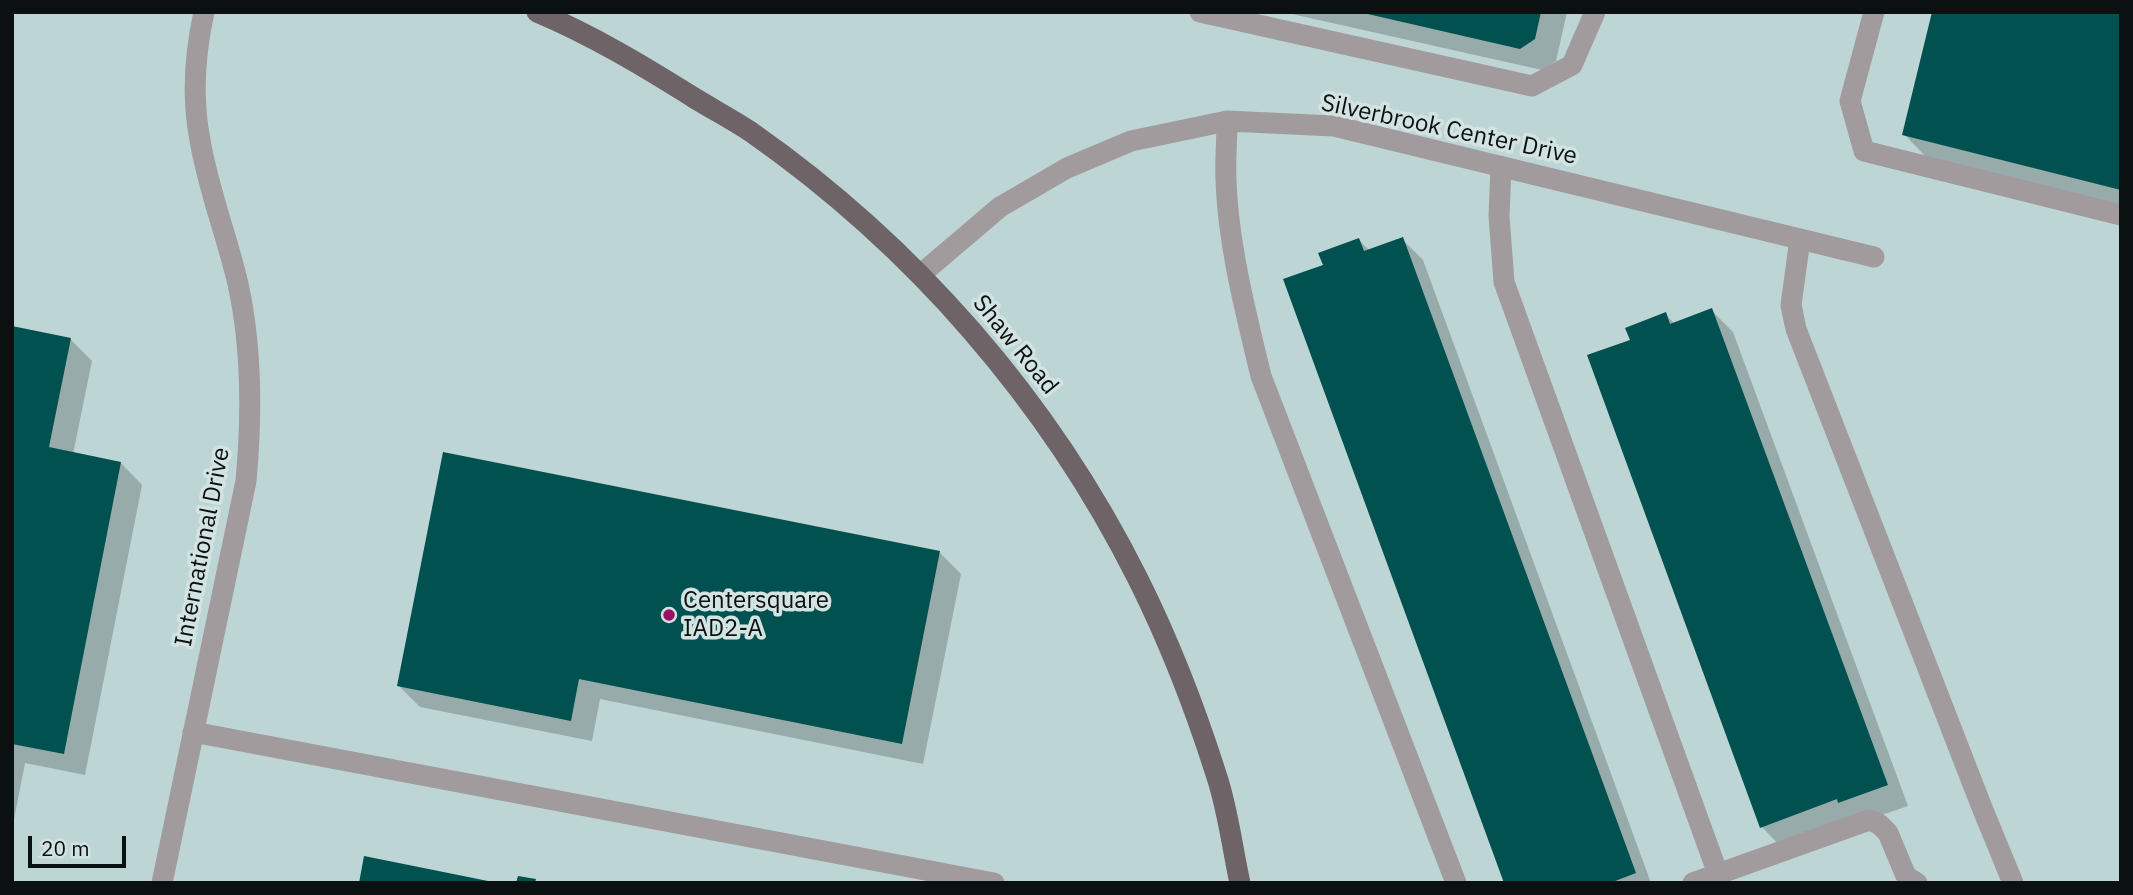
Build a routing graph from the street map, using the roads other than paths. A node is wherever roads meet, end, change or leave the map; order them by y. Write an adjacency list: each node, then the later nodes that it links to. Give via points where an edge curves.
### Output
1 (204, 12): 12 (street, International Drive, via 195,89 199,138 244,316 250,440 246,481)
2 (537, 12): 11 (main road, Shaw Road, via 662,78 750,132 832,194)
3 (1200, 12): 4 (street, via 1532,86 1573,65)
4 (1595, 12)
5 (1874, 12): 8 (street, via 1850,101 1864,151)
6 (1227, 121): 7 (street, Silverbrook Center Drive, via 1334,126); 11 (street, Silverbrook Center Drive, via 1131,141 1067,169 1000,206); 17 (street, via 1226,181 1233,243 1261,376)
7 (1501, 167): 9 (street, Silverbrook Center Drive); 13 (street, via 1504,282)
8 (2121, 215)
9 (1800, 239): 10 (street, Silverbrook Center Drive); 20 (street, via 1791,305 1796,329)
10 (1874, 257)
11 (920, 275): 16 (main road, Shaw Road, via 979,338 1043,420 1138,579 1180,673 1217,777)
12 (193, 732): 14 (street, International Drive); 15 (street)
13 (1718, 874): 18 (street); 19 (street, via 1869,820 1888,833 1906,876)
14 (162, 883)
15 (994, 883)
16 (1240, 883)
17 (1456, 883)
18 (1693, 883)
19 (1917, 883)
20 (2013, 883)

